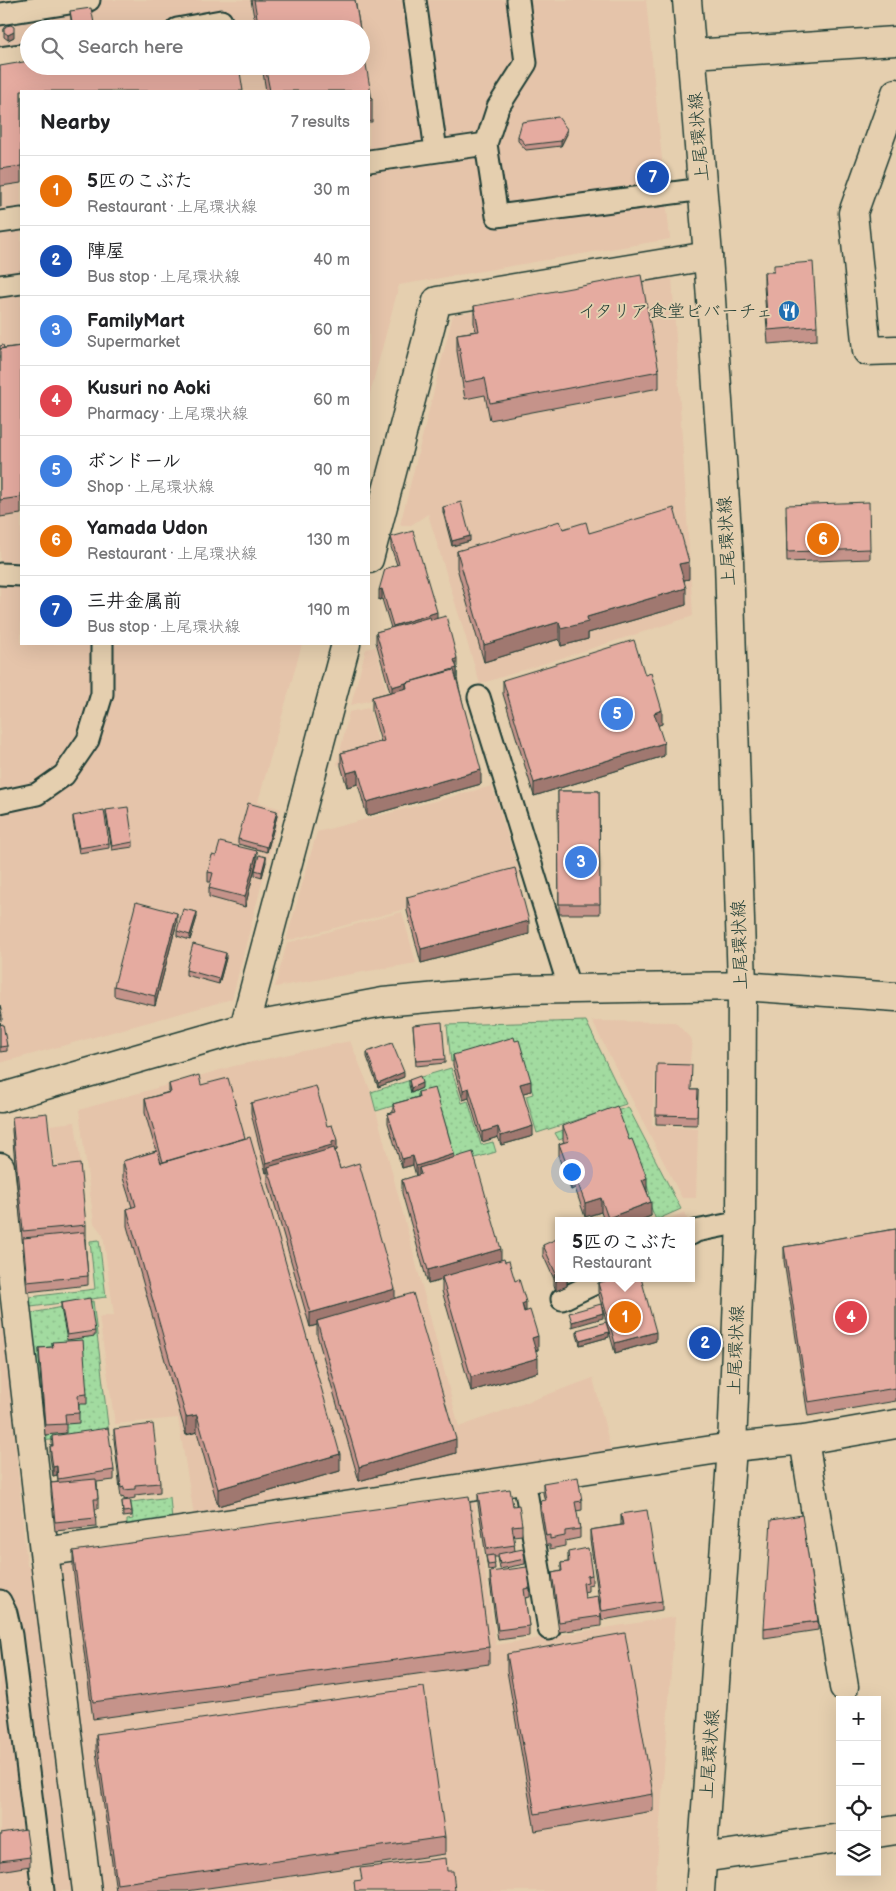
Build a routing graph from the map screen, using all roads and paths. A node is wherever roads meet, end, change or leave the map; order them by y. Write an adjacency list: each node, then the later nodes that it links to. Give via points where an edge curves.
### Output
1 (89, 0): 5 (lane)
2 (415, 0): 12 (lane)
3 (518, 0): 11 (lane, via 526,63 498,108)
4 (687, 0): 7 (street, 上尾環状線)
5 (0, 14)
6 (896, 42): 7 (street)
7 (692, 54): 14 (street, 上尾環状線)
8 (20, 55): 9 (lane)
9 (0, 58)
10 (896, 93): 20 (street, via 853,213 867,351)
11 (486, 144): 12 (lane); 14 (lane, via 497,216)
12 (436, 150): 13 (lane)
13 (370, 161)
14 (703, 188): 17 (street, 上尾環状線)
15 (20, 219): 16 (lane)
16 (0, 222)
17 (708, 256): 21 (street, via 437,300); 28 (street, 上尾環状線, via 729,560)
18 (20, 283): 19 (lane)
19 (0, 286)
20 (896, 350)
21 (370, 555)
22 (0, 574): 23 (lane)
23 (20, 575)
24 (102, 645): 27 (lane, via 102,694 88,740 64,775 37,794)
25 (346, 645): 31 (street)
26 (479, 697): 29 (lane)
27 (0, 802)
28 (742, 986): 29 (street); 30 (street); 34 (street, 上尾環状線)
29 (570, 990): 31 (street, via 517,990 383,1002)
30 (896, 997)
31 (244, 1028): 32 (street)
32 (0, 1098)
33 (0, 1167): 42 (street)
34 (741, 1222): 35 (lane); 40 (street, 上尾環状線)
35 (695, 1232)
36 (598, 1282): 37 (lane)
37 (562, 1299)
38 (896, 1424): 39 (street)
39 (804, 1440): 40 (street); 45 (street)
40 (732, 1447): 41 (street); 49 (street, 上尾環状線)
41 (524, 1479): 42 (street); 44 (lane)
42 (44, 1552): 51 (street)
43 (0, 1602): 50 (lane, via 11,1635)
44 (550, 1628)
45 (844, 1687)
46 (896, 1830): 47 (street)
47 (881, 1832)
48 (836, 1839): 49 (street)
49 (702, 1858): 52 (street, 上尾環状線)
50 (43, 1891)
51 (87, 1891)
52 (700, 1891)

